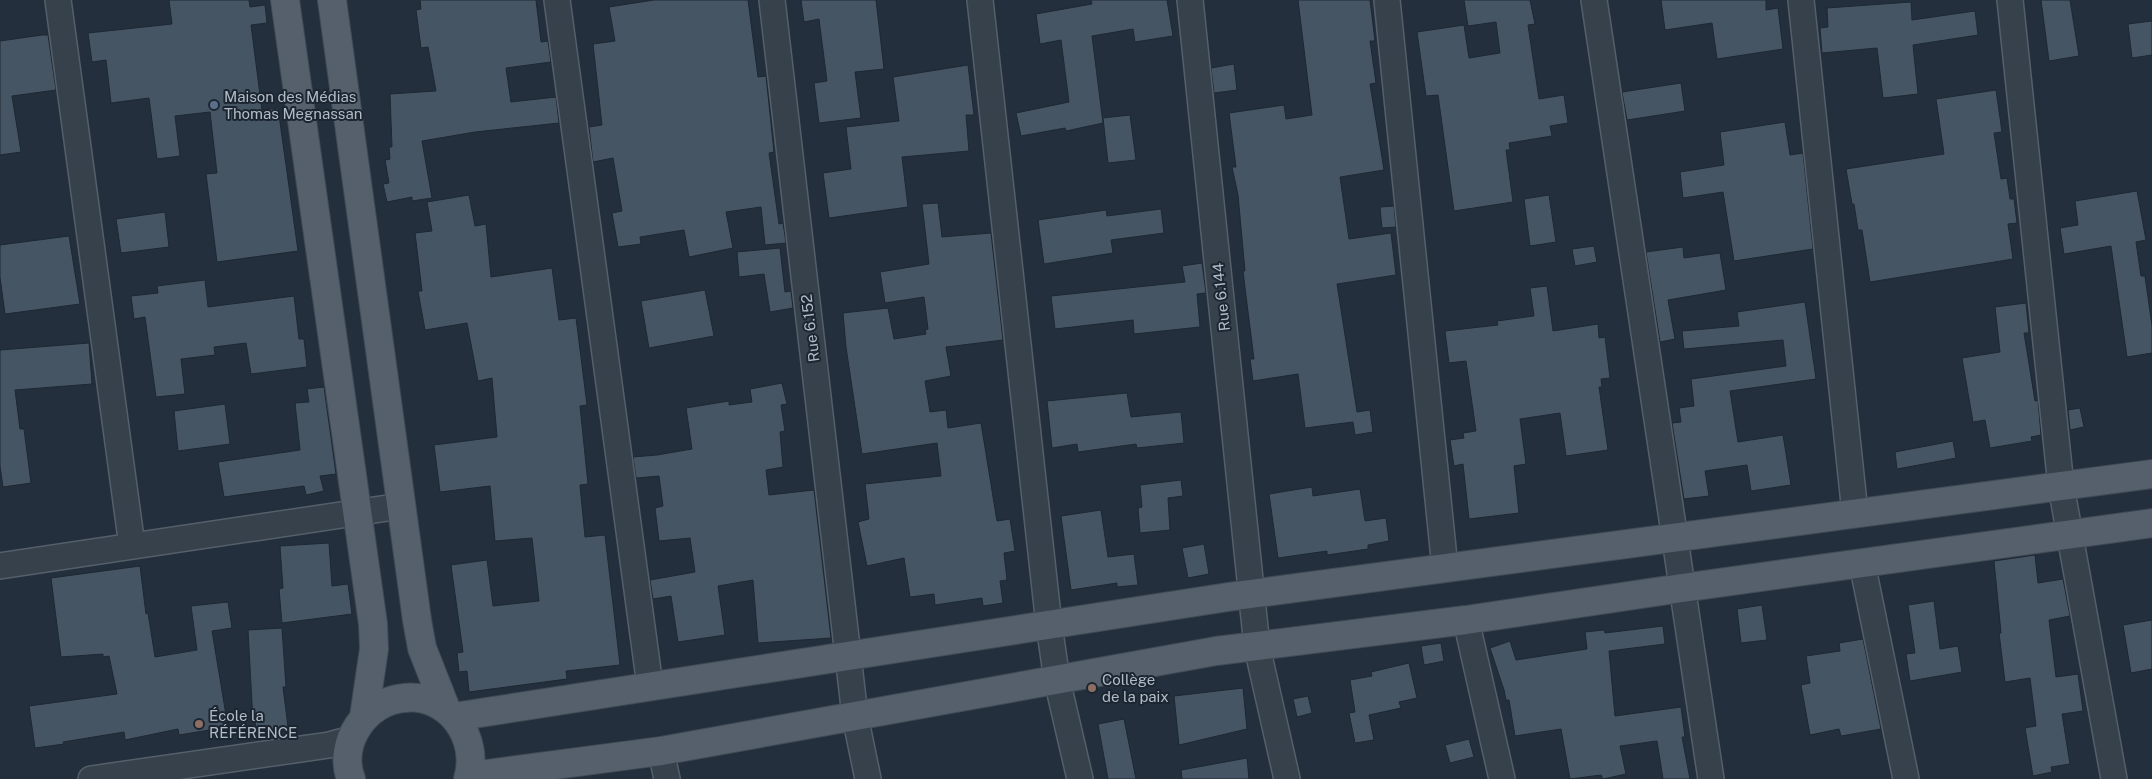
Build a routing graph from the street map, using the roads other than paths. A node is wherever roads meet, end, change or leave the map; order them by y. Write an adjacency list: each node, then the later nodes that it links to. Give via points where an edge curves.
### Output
1 (58, 0): 20 (street)
2 (285, 0): 15 (main road)
3 (332, 0): 14 (main road)
4 (557, 0): 31 (street)
5 (772, 0): 29 (street, Rue 6.152)
6 (980, 0): 27 (street)
7 (1190, 0): 25 (street, Rue 6.144)
8 (1387, 0): 23 (street)
9 (1594, 0): 19 (street)
10 (1801, 0): 16 (street)
11 (2010, 0): 13 (street)
12 (2152, 474): 13 (main road)
13 (2061, 486): 16 (main road); 18 (street)
14 (402, 506): 15 (street); 32 (main road, via 422,648)
15 (357, 512): 20 (street); 34 (main road, via 373,640)
16 (1855, 513): 19 (main road)
17 (2152, 523): 18 (main road)
18 (2069, 535): 21 (main road); 47 (street)
19 (1674, 537): 23 (main road); 24 (street)
20 (132, 546): 22 (street)
21 (1862, 563): 24 (main road); 46 (street)
22 (0, 566)
23 (1445, 568): 25 (main road)
24 (1682, 588): 26 (main road); 45 (street)
25 (1252, 594): 27 (main road); 28 (street, Rue 6.144)
26 (1466, 620): 28 (main road); 44 (street)
27 (1049, 625): 29 (main road); 30 (street)
28 (1257, 647): 30 (main road, via 1216,651); 43 (street, Rue 6.144)
29 (849, 656): 31 (main road); 33 (street, Rue 6.152)
30 (1057, 680): 33 (main road); 42 (street)
31 (650, 686): 32 (main road)
32 (450, 713): 34 (main road, via 426,700 404,698 382,704); 38 (main road, via 465,732 471,750)
33 (855, 716): 35 (main road); 41 (street, Rue 6.152)
34 (357, 728): 36 (street, via 329,746); 37 (main road, via 348,756)
35 (661, 751): 39 (main road, via 487,774); 40 (street)
36 (91, 779)
37 (351, 779)
38 (468, 779)
39 (479, 779)
40 (667, 779)
41 (868, 779)
42 (1080, 779)
43 (1288, 779)
44 (1502, 779)
45 (1711, 779)
46 (1906, 779)
47 (2114, 779)

